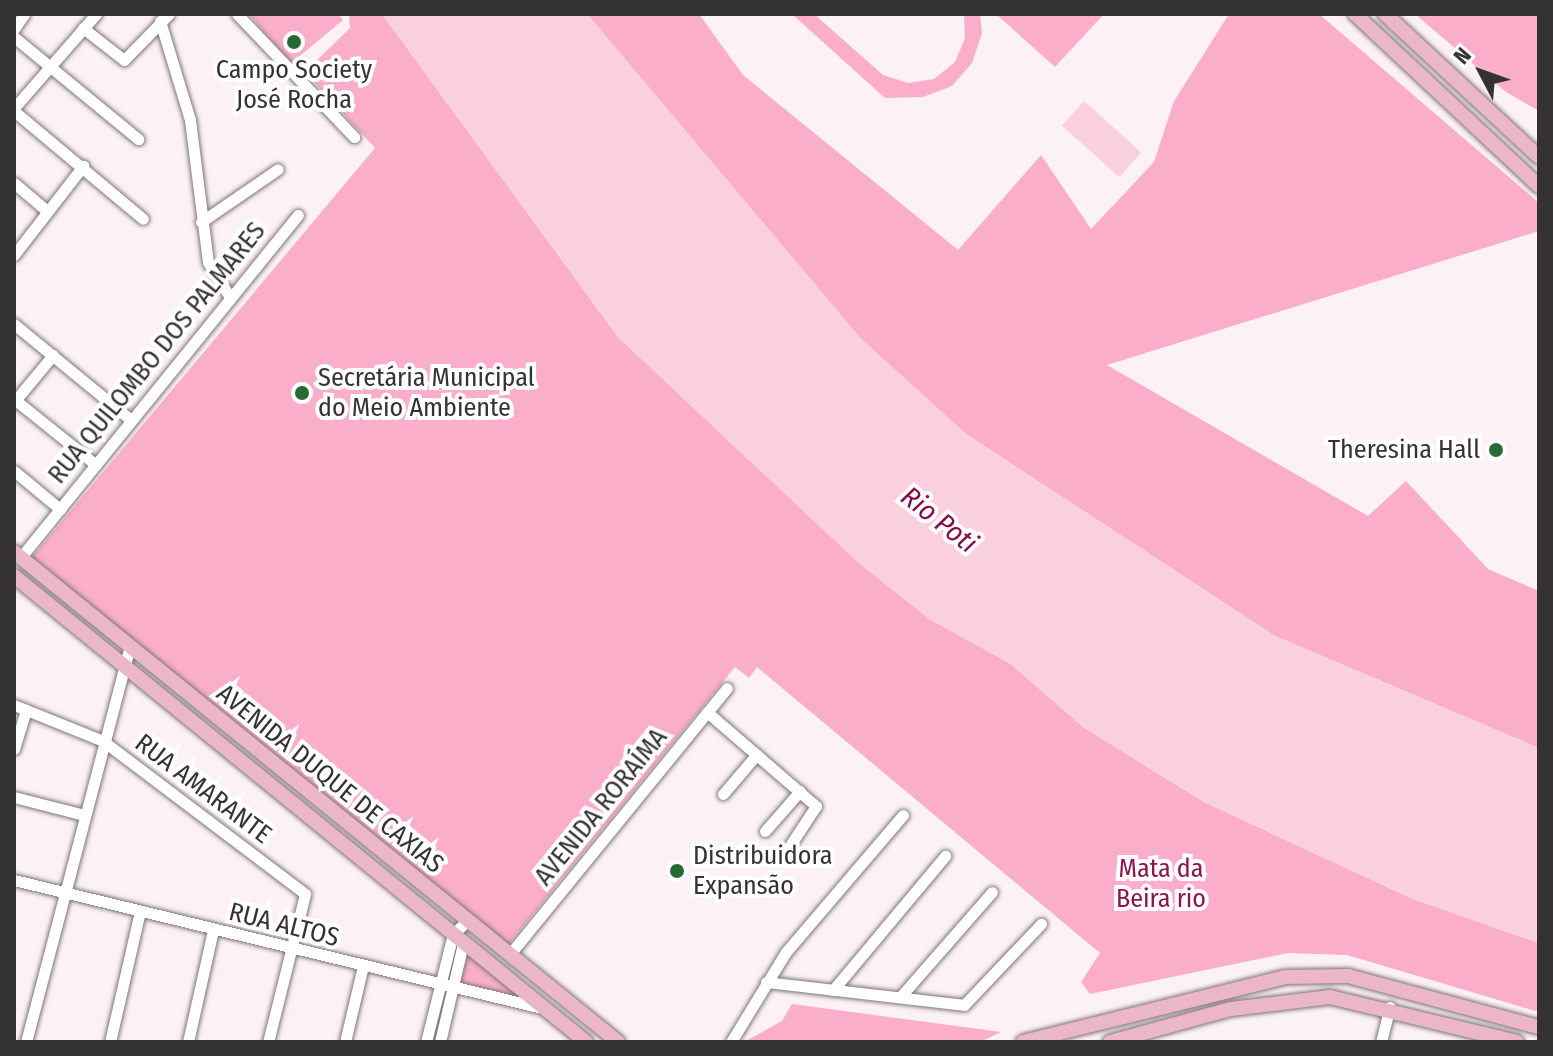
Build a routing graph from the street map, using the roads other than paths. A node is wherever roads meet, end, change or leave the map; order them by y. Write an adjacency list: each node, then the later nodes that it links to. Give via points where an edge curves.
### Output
1 (24, 14): 8 (street)
2 (96, 14): 7 (street)
3 (237, 14): 12 (street)
4 (1355, 14): 15 (main road)
5 (1385, 14): 14 (main road)
6 (165, 18): 7 (street, via 124,60); 23 (street, via 188,108)
7 (83, 28): 10 (street)
8 (14, 29)
9 (16, 39): 10 (street)
10 (49, 67): 11 (street); 13 (street)
11 (14, 109): 16 (street)
12 (354, 137)
13 (138, 139)
14 (1534, 152): 15 (main road, via 1516,145)
15 (1505, 155): 19 (main road)
16 (83, 166): 20 (street); 22 (street)
17 (278, 169): 23 (street)
18 (14, 183): 20 (street)
19 (1539, 186)
20 (47, 211): 24 (street)
21 (298, 215): 25 (street, RUA QUILOMBO DOS PALMARES)
22 (143, 219)
23 (201, 222): 25 (street, via 208,262)
24 (15, 252)
25 (229, 296): 29 (street, RUA QUILOMBO DOS PALMARES)
26 (14, 324): 27 (street)
27 (53, 355): 28 (street); 29 (street)
28 (14, 400): 30 (street)
29 (131, 420): 30 (street, RUA QUILOMBO DOS PALMARES)
30 (96, 465): 32 (street, RUA QUILOMBO DOS PALMARES)
31 (14, 471): 32 (street)
32 (60, 509): 33 (street, RUA QUILOMBO DOS PALMARES)
33 (17, 554): 35 (main road, AVENIDA DUQUE DE CAXIAS)
34 (14, 576): 36 (main road, AVENIDA DUQUE DE CAXIAS)
35 (129, 648): 36 (street); 56 (main road, AVENIDA DUQUE DE CAXIAS)
36 (123, 663): 41 (street); 59 (main road, AVENIDA DUQUE DE CAXIAS)
37 (727, 688): 40 (street, AVENIDA RORAÍMA)
38 (14, 705): 39 (street, RUA AMARANTE)
39 (26, 710): 41 (street, RUA AMARANTE); 42 (street)
40 (707, 712): 43 (street); 61 (street, AVENIDA RORAÍMA)
41 (103, 741): 47 (street); 60 (street, RUA AMARANTE, via 305,894)
42 (14, 749)
43 (757, 754): 44 (street); 45 (street)
44 (800, 791): 49 (street); 50 (street, via 817,814)
45 (723, 794)
46 (14, 797): 47 (street)
47 (84, 815): 53 (street)
48 (903, 815): 63 (street)
49 (765, 831)
50 (787, 850)
51 (945, 856): 65 (street)
52 (14, 880): 53 (street, RUA ALTOS)
53 (64, 892): 55 (street, RUA ALTOS); 70 (street)
54 (992, 892): 66 (street)
55 (140, 911): 58 (street, RUA ALTOS); 71 (street)
56 (468, 920): 59 (street); 61 (main road, AVENIDA DUQUE DE CAXIAS)
57 (1041, 924): 66 (street, via 971,1003)
58 (213, 930): 60 (street, RUA ALTOS); 72 (street)
59 (458, 938): 64 (street); 68 (main road, AVENIDA DUQUE DE CAXIAS)
60 (291, 951): 62 (street, RUA ALTOS); 73 (street)
61 (510, 954): 78 (main road, AVENIDA DUQUE DE CAXIAS)
62 (363, 966): 64 (street, RUA ALTOS); 74 (street)
63 (766, 982): 65 (street); 79 (street)
64 (447, 983): 68 (street, RUA ALTOS); 75 (street); 76 (street)
65 (833, 990): 66 (street)
66 (901, 996)
67 (1390, 1007): 81 (main road, via 1284,998); 82 (street); 83 (main road)
68 (545, 1008): 77 (main road, AVENIDA DUQUE DE CAXIAS)
69 (1539, 1027): 80 (main road, via 1348,976 1286,977)
70 (26, 1042)
71 (110, 1042)
72 (188, 1042)
73 (268, 1042)
74 (345, 1042)
75 (426, 1042)
76 (440, 1042)
77 (586, 1042)
78 (618, 1042)
79 (731, 1042)
80 (1023, 1042)
81 (1110, 1042)
82 (1381, 1042)
83 (1517, 1042)

